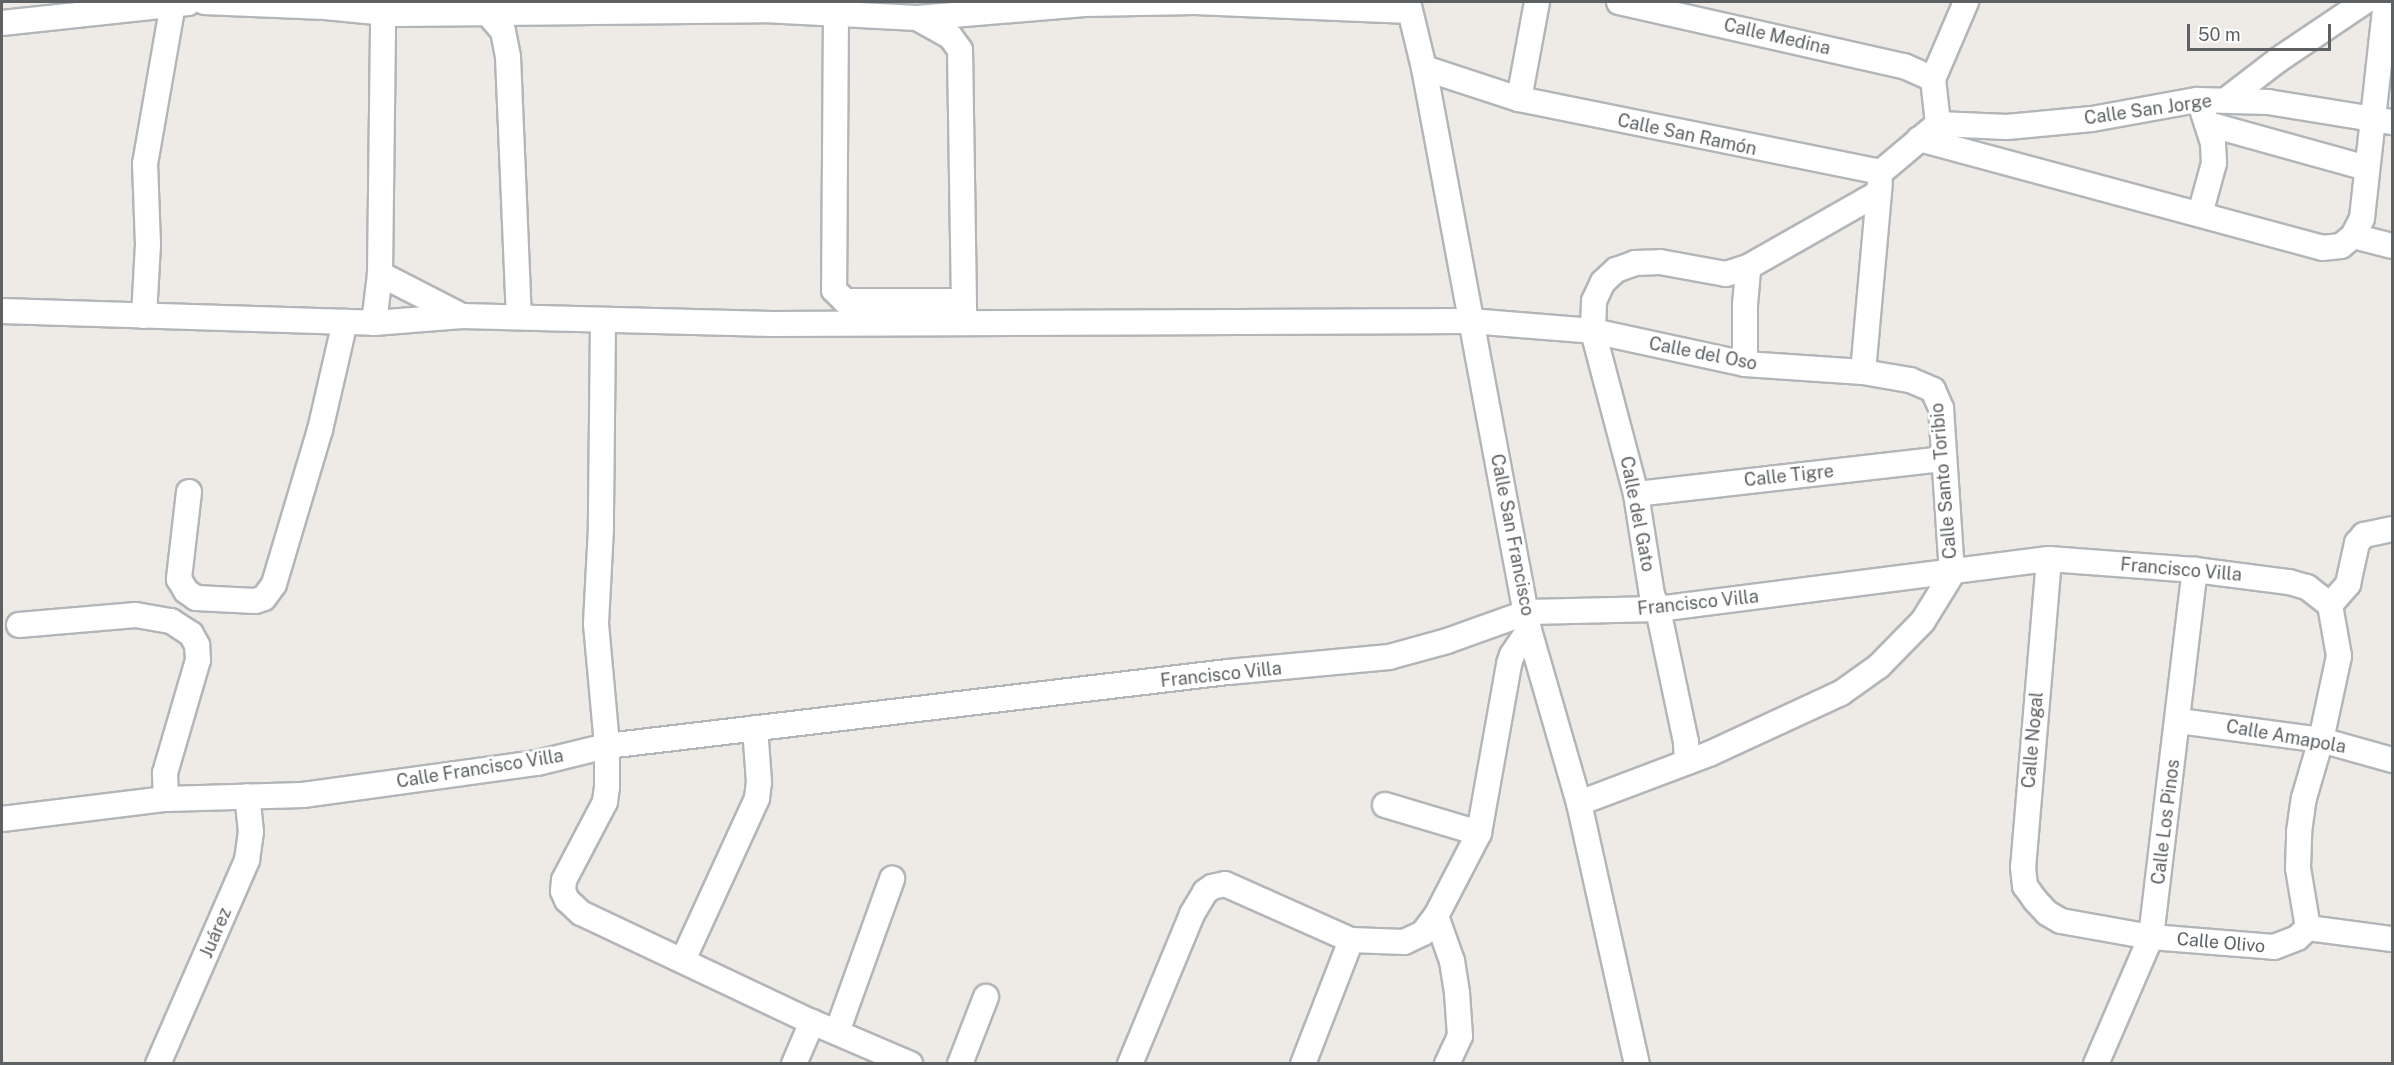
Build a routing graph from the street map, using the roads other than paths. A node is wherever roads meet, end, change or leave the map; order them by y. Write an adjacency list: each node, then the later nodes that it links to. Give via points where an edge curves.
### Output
1 (202, 2): 7 (street); 8 (street)
2 (1537, 2): 21 (street)
3 (1619, 2): 20 (street, Calle Medina, via 1904,66)
4 (1966, 2): 20 (street)
5 (2364, 2): 23 (street)
6 (2386, 2): 18 (street)
7 (173, 4): 17 (street); 39 (street, via 145,164 148,245)
8 (325, 4): 13 (street)
9 (764, 6): 11 (street); 14 (street)
10 (1409, 6): 16 (street, via 1084,4); 19 (street, Calle San Francisco)
11 (635, 7): 12 (street)
12 (520, 8): 15 (street)
13 (393, 10): 15 (street); 36 (street)
14 (836, 14): 16 (street); 38 (street, via 834,290 845,301)
15 (489, 15): 41 (street, via 503,31 508,57)
16 (916, 18): 38 (street, via 950,36 960,50)
17 (2, 23)
18 (2386, 53): 24 (street)
19 (1424, 69): 21 (street, Calle San Ramón); 42 (street, Calle San Francisco)
20 (1933, 79): 25 (street)
21 (1519, 99): 31 (street, Calle San Ramón)
22 (2197, 100): 23 (street, Calle San Jorge); 26 (street); 27 (street, Calle San Jorge, via 2092,119 2007,127)
23 (2226, 100): 24 (street, Calle San Jorge, via 2268,102)
24 (2383, 120): 30 (street)
25 (1938, 124): 27 (street, Calle San Jorge); 28 (street)
26 (2208, 124): 30 (street); 32 (street, via 2214,143 2214,163)
27 (1968, 126): 29 (street)
28 (1919, 139): 29 (street); 31 (street)
29 (1961, 150): 32 (street)
30 (2367, 168): 33 (street, via 2362,218)
31 (1880, 183): 35 (street, Calle del Gato); 48 (street)
32 (2200, 214): 33 (street, via 2322,248 2342,246)
33 (2353, 236): 34 (street)
34 (2392, 246)
35 (1748, 267): 46 (street, Calle del Gato, via 1726,274 1660,262 1635,263 1616,270 1603,282 1594,301); 47 (street)
36 (380, 274): 40 (street); 45 (street)
37 (2, 311): 39 (street)
38 (964, 312): 42 (street, Calle del Oso); 44 (street)
39 (144, 316): 43 (street)
40 (462, 316): 41 (street); 45 (street)
41 (519, 316): 44 (street)
42 (1470, 321): 46 (street, Calle del Oso); 59 (street, Calle San Francisco)
43 (345, 322): 45 (street); 51 (street, via 314,452 274,584 264,598 196,598 186,591 179,579)
44 (603, 322): 65 (street, via 596,624)
45 (374, 323)
46 (1593, 331): 47 (street, Calle del Oso); 52 (street, Calle del Gato)
47 (1745, 364): 48 (street, Calle del Oso)
48 (1863, 372): 49 (street, Calle del Oso, via 1910,380)
49 (1933, 390): 50 (street, Calle Santo Toribio, via 1941,408)
50 (1943, 459): 52 (street, Calle Tigre); 56 (street, Calle Santo Toribio)
51 (189, 492)
52 (1636, 494): 58 (street, Calle del Gato, via 1652,595)
53 (2392, 529): 57 (street, via 2364,535 2357,543 2348,584)
54 (2049, 559): 55 (street, Francisco Villa); 56 (street, Francisco Villa); 75 (street, Calle Nogal, via 2023,867 2025,885)
55 (2195, 570): 57 (street, Francisco Villa, via 2289,582 2307,587); 62 (street, Calle Los Pinos)
56 (1952, 574): 58 (street, Francisco Villa); 67 (street, via 1923,621 1860,680 1841,693)
57 (2330, 605): 64 (street, via 2339,656)
58 (1658, 609): 59 (street, Francisco Villa); 67 (street, Calle del Gato)
59 (1528, 621): 61 (street, Francisco Villa, via 1389,657); 70 (street, Calle San Francisco); 73 (street, via 1509,664)
60 (19, 625): 69 (street, via 136,615 171,621 191,634 198,660 167,763)
61 (957, 705): 63 (street, Calle Francisco Villa)
62 (2179, 721): 64 (street, Calle Amapola); 78 (street, Calle Los Pinos)
63 (755, 728): 65 (street, Calle Francisco Villa); 81 (street, via 757,798)
64 (2321, 740): 66 (street, Calle Amapola); 77 (street, via 2304,798 2299,832 2298,868)
65 (607, 746): 68 (street, Calle Francisco Villa, via 537,763 303,795); 81 (street, via 605,802 564,880 563,891 573,908 581,913)
66 (2392, 760)
67 (1687, 762): 70 (street)
68 (247, 796): 69 (street, Calle Francisco Villa); 85 (street, Juárez, via 251,832 247,860)
69 (166, 799): 72 (street, Calle Francisco Villa)
70 (1579, 803): 92 (street, Calle San Francisco)
71 (1385, 805): 73 (street)
72 (2, 819)
73 (1479, 833): 76 (street)
74 (892, 879): 84 (street)
75 (2047, 913): 78 (street, Calle Olivo, via 2077,925)
76 (1436, 916): 80 (street, via 1423,933 1404,942); 91 (street, via 1452,961 1457,993 1460,1036)
77 (2308, 928): 78 (street, Calle Olivo, via 2297,938 2274,947); 79 (street)
78 (2151, 937): 93 (street, Calle Los Pinos)
79 (2392, 939)
80 (1351, 940): 89 (street, via 1225,885 1212,887 1192,914); 90 (street)
81 (683, 960): 83 (street)
82 (986, 997): 88 (street)
83 (812, 1022): 84 (street); 86 (street)
84 (837, 1032): 87 (street)
85 (158, 1064)
86 (794, 1064)
87 (910, 1064)
88 (960, 1064)
89 (1130, 1064)
90 (1303, 1064)
91 (1447, 1064)
92 (1637, 1064)
93 (2096, 1064)

